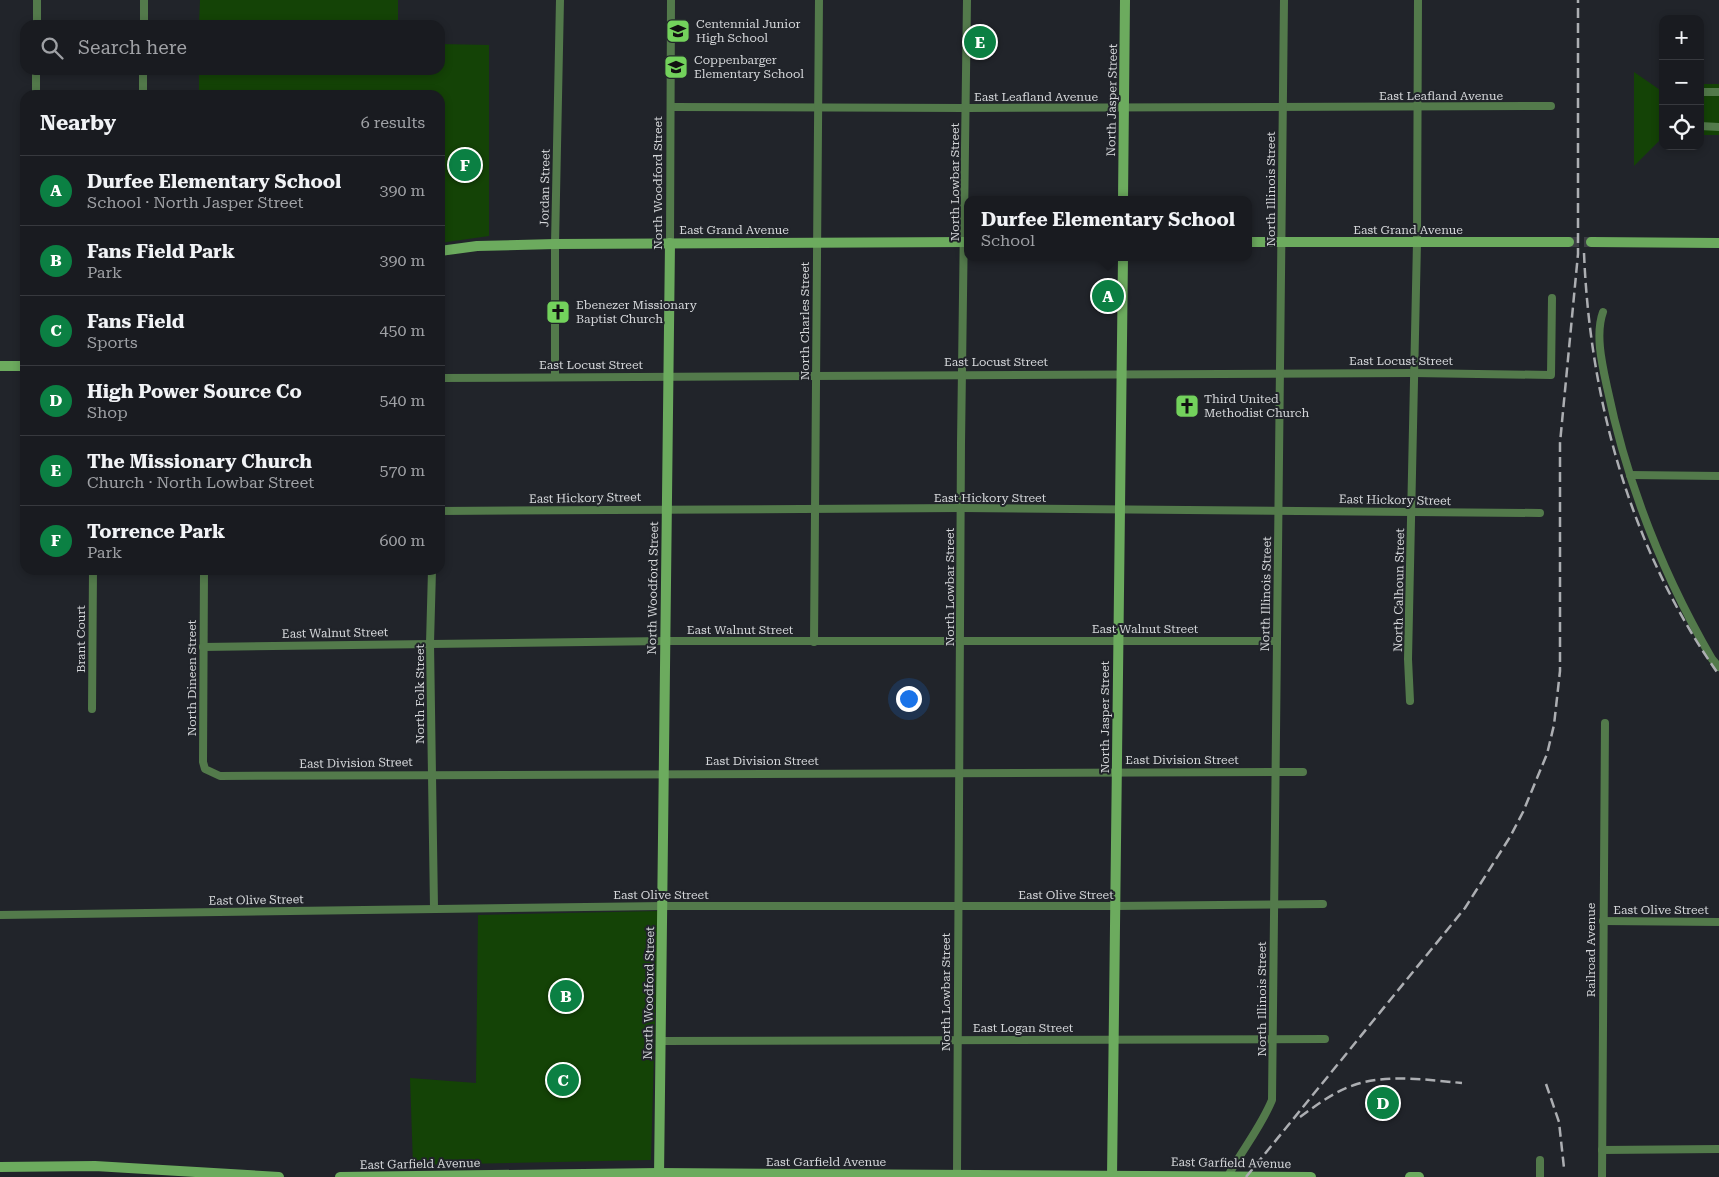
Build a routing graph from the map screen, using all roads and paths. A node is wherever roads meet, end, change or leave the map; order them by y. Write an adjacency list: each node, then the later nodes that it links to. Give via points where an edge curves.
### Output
1 (37, 0): 10 (street)
2 (144, 0): 11 (street)
3 (560, 0): 38 (street, Jordan Street)
4 (671, 0): 20 (street, North Woodford Street)
5 (819, 0): 18 (street, North Charles Street)
6 (967, 0): 22 (street, North Lowbar Street)
7 (1125, 0): 23 (street, North Jasper Street)
8 (1284, 0): 21 (street, North Illinois Street)
9 (1418, 0): 24 (street, North Calhoun Street)
10 (36, 20)
11 (144, 20)
12 (36, 75): 14 (street)
13 (143, 75): 15 (street)
14 (36, 90)
15 (143, 90)
16 (1704, 92): 17 (street)
17 (1719, 92)
18 (818, 106): 20 (street, East Leafland Avenue); 22 (street, East Leafland Avenue); 30 (street, North Charles Street)
19 (1551, 106): 24 (street, East Leafland Avenue)
20 (671, 107): 36 (street, North Woodford Street)
21 (1282, 107): 23 (street, East Leafland Avenue); 24 (street, East Leafland Avenue); 29 (street, North Illinois Street)
22 (966, 108): 23 (street, East Leafland Avenue); 27 (street, North Lowbar Street)
23 (1124, 108): 28 (street, North Jasper Street)
24 (1418, 108): 33 (street, North Calhoun Street)
25 (1704, 126): 26 (street)
26 (1719, 127)
27 (967, 196)
28 (1123, 196)
29 (1282, 241): 32 (street, East Grand Avenue); 33 (street, East Grand Avenue); 50 (street, North Illinois Street)
30 (816, 242): 31 (street, East Grand Avenue); 36 (street, East Grand Avenue); 47 (street, North Charles Street)
31 (964, 242)
32 (1252, 242)
33 (1416, 242): 34 (street, East Grand Avenue); 46 (street, North Calhoun Street)
34 (1569, 242)
35 (1591, 242): 37 (street)
36 (670, 243): 38 (street, East Grand Avenue); 52 (street, North Woodford Street)
37 (1719, 243)
38 (555, 244): 39 (street, East Grand Avenue); 51 (street, Jordan Street)
39 (445, 250)
40 (966, 261): 48 (street, North Lowbar Street)
41 (1123, 261): 49 (street, North Jasper Street)
42 (1552, 298): 46 (street, East Locust Street, via 1551,376)
43 (1603, 312): 54 (street, via 1600,339 1603,369 1615,428)
44 (0, 366): 45 (street)
45 (20, 366)
46 (1414, 373): 50 (street, East Locust Street); 60 (street, North Calhoun Street)
47 (816, 375): 48 (street, East Locust Street); 52 (street, East Locust Street); 58 (street, North Charles Street)
48 (963, 375): 49 (street, East Locust Street); 57 (street, North Lowbar Street)
49 (1123, 375): 50 (street, East Locust Street); 62 (street, North Jasper Street)
50 (1280, 375): 59 (street, North Illinois Street)
51 (555, 377): 52 (street, East Locust Street); 53 (street, East Locust Street)
52 (667, 377): 56 (street, North Woodford Street)
53 (445, 378)
54 (1630, 475): 55 (street); 74 (street, via 1663,567 1693,627)
55 (1719, 476)
56 (666, 508): 58 (street, East Hickory Street); 61 (street, East Hickory Street); 68 (street, North Woodford Street)
57 (961, 508): 58 (street, East Hickory Street); 62 (street, East Hickory Street); 69 (street, North Lowbar Street)
58 (814, 510): 71 (street, North Charles Street)
59 (1278, 510): 60 (street, East Hickory Street); 62 (street, East Hickory Street); 70 (street, North Illinois Street)
60 (1412, 510): 63 (street, East Hickory Street); 75 (street, North Calhoun Street)
61 (445, 511)
62 (1120, 511): 67 (street, North Jasper Street)
63 (1540, 513)
64 (93, 575): 76 (street, Brant Court)
65 (204, 575): 73 (street, North Dineen Street)
66 (432, 575): 72 (street, North Folk Street)
67 (1118, 640): 69 (street, East Walnut Street); 70 (street, East Walnut Street); 80 (street, North Jasper Street)
68 (665, 641): 71 (street, East Walnut Street); 72 (street, East Walnut Street); 78 (street, North Woodford Street)
69 (962, 641): 71 (street, East Walnut Street); 79 (street, North Lowbar Street)
70 (1277, 641): 81 (street, North Illinois Street)
71 (814, 642)
72 (430, 643): 73 (street, East Walnut Street); 83 (street, North Folk Street)
73 (203, 646): 84 (street, North Dineen Street, via 202,762 206,769)
74 (1719, 667)
75 (1410, 701)
76 (92, 709)
77 (1605, 723): 92 (street, Railroad Avenue)
78 (664, 772): 79 (street, East Division Street); 83 (street, East Division Street); 87 (street, North Woodford Street)
79 (960, 772): 80 (street, East Division Street); 88 (street, North Lowbar Street)
80 (1118, 772): 81 (street, East Division Street); 89 (street, North Jasper Street)
81 (1276, 772): 82 (street, East Division Street); 86 (street, North Illinois Street)
82 (1303, 772)
83 (432, 774): 84 (street, East Division Street); 90 (street, North Folk Street)
84 (220, 776)
85 (1323, 904): 86 (street, East Olive Street)
86 (1274, 905): 89 (street, East Olive Street); 94 (street, North Illinois Street)
87 (663, 906): 88 (street, East Olive Street); 90 (street, East Olive Street); 98 (street, North Woodford Street)
88 (958, 906): 89 (street, East Olive Street); 95 (street, North Lowbar Street)
89 (1116, 906): 97 (street, North Jasper Street)
90 (434, 908): 91 (street, East Olive Street)
91 (0, 915)
92 (1603, 921): 93 (street, East Olive Street); 100 (street, Railroad Avenue)
93 (1719, 922)
94 (1273, 1038): 96 (street, East Logan Street); 97 (street, East Logan Street); 108 (street, North Illinois Street, via 1272,1100)
95 (956, 1039): 97 (street, East Logan Street); 98 (street, East Logan Street); 103 (street, North Lowbar Street)
96 (1325, 1039)
97 (1114, 1040): 107 (street, North Jasper Street)
98 (662, 1041): 104 (street, North Woodford Street)
99 (1719, 1149): 100 (street)
100 (1602, 1150): 117 (street, Railroad Avenue)
101 (1540, 1160): 116 (street)
102 (0, 1167): 109 (street, via 96,1166)
103 (957, 1174): 106 (street, East Garfield Avenue); 107 (street, East Garfield Avenue)
104 (659, 1175): 105 (street, East Garfield Avenue); 110 (street, East Garfield Avenue)
105 (785, 1176): 106 (street, East Garfield Avenue)
106 (916, 1176)
107 (1112, 1176): 108 (street, East Garfield Avenue)
108 (1228, 1176): 111 (street, East Garfield Avenue)
109 (279, 1177)
110 (340, 1177)
111 (1280, 1177): 112 (street, East Garfield Avenue)
112 (1311, 1177)
113 (1410, 1177): 114 (street)
114 (1414, 1177): 115 (street)
115 (1419, 1177)
116 (1540, 1177)
117 (1602, 1177)

